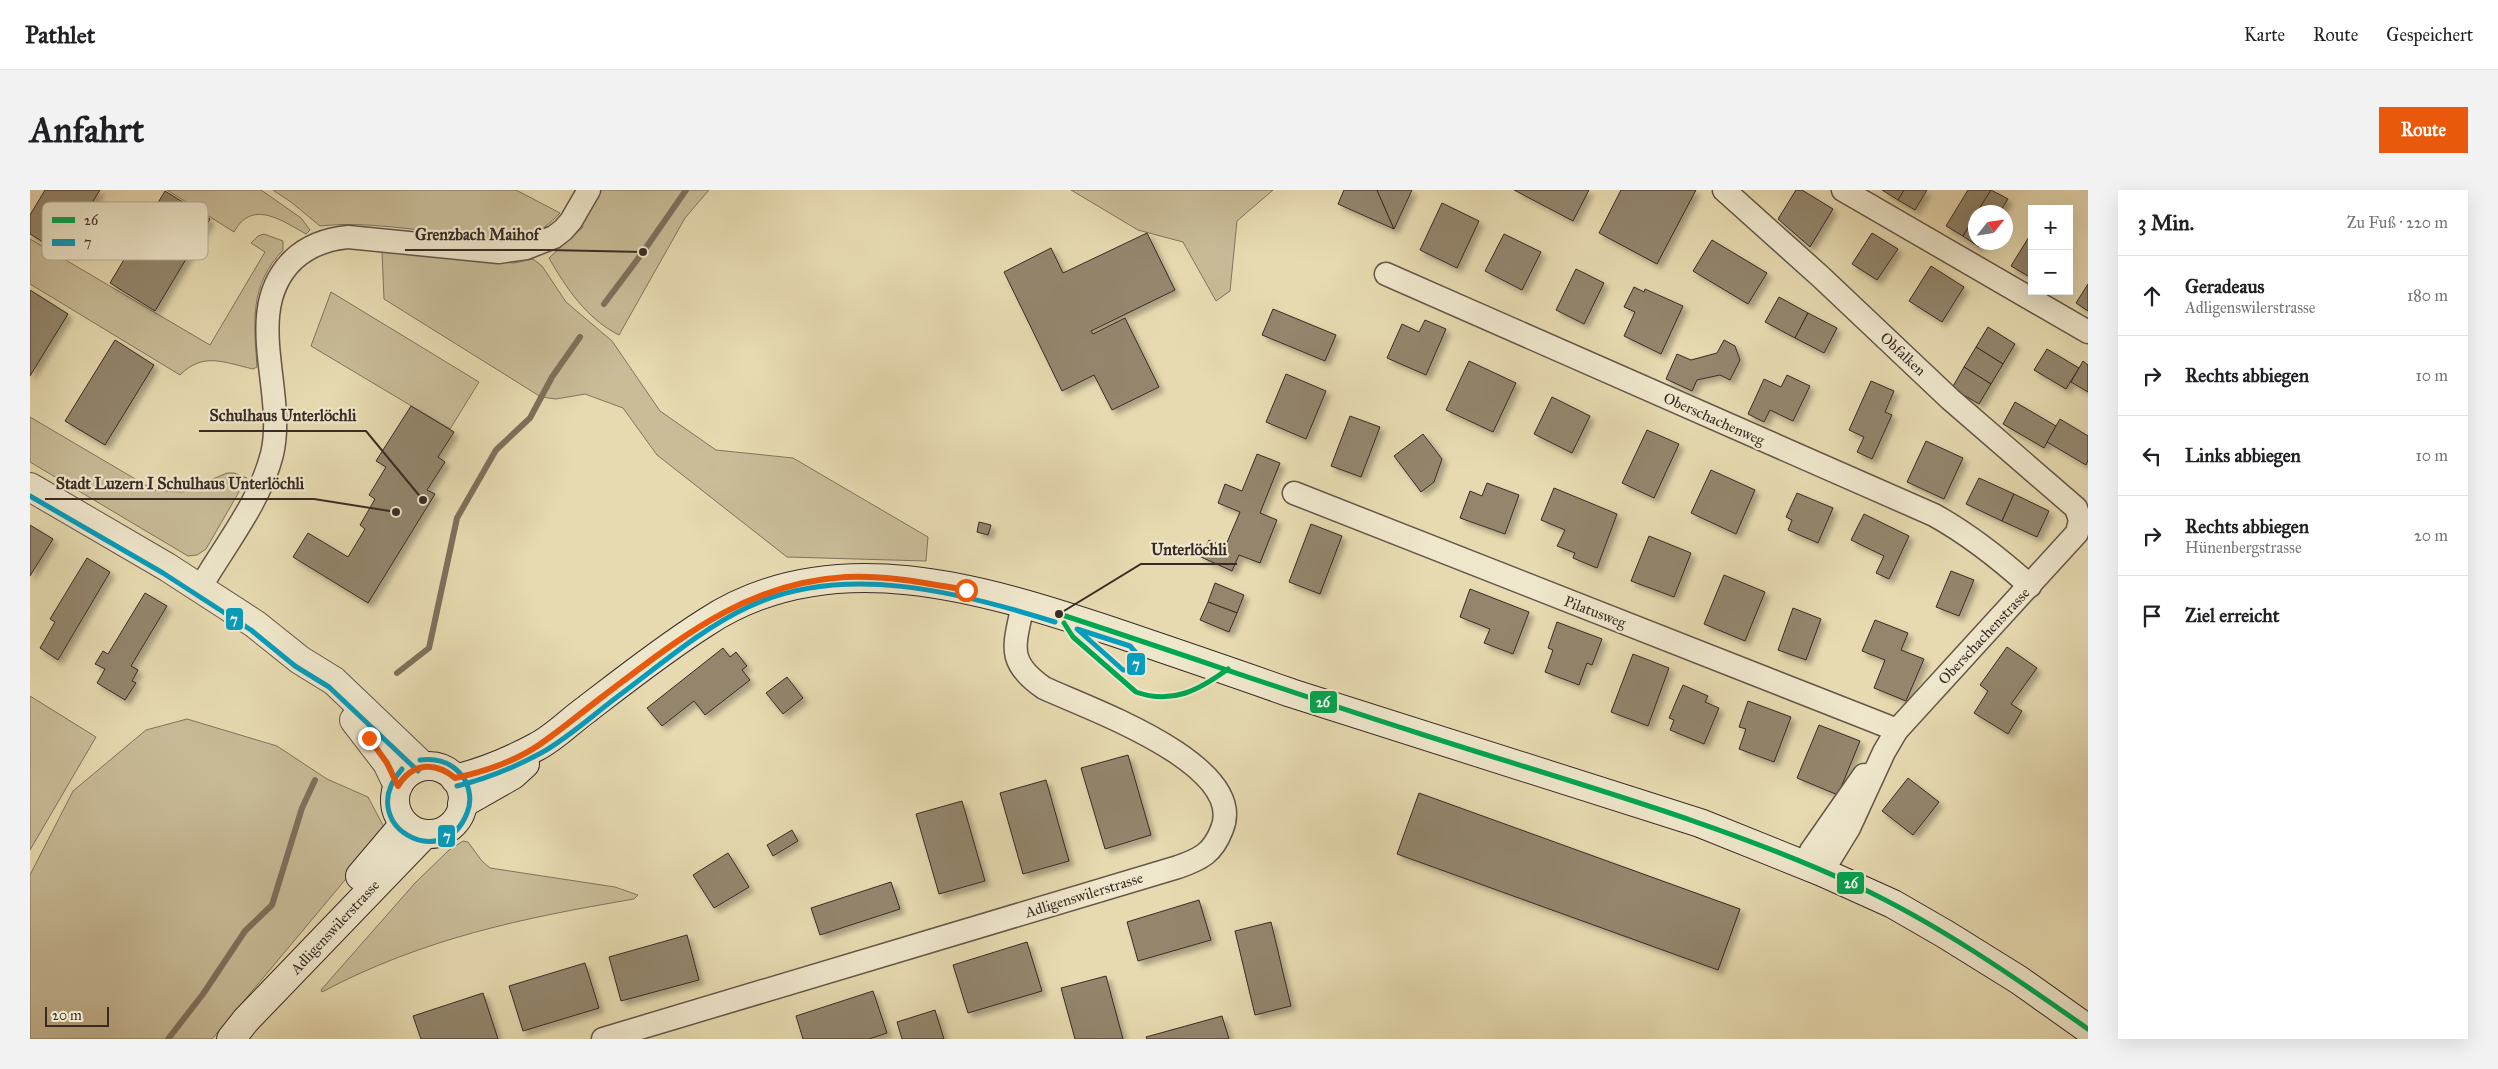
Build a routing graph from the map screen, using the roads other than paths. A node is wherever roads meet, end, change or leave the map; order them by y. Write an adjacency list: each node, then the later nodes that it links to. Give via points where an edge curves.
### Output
1 (589, 190): 10 (street, via 563,230 540,245 499,252 348,237 320,242 285,269 272,290 268,311 275,427 272,453 254,499)
2 (1724, 190): 8 (street, Obfalken, via 1950,399 2076,508)
3 (1843, 190): 5 (street)
4 (1386, 274): 9 (street, Oberschachenweg, via 1934,515 1994,553)
5 (2088, 332)
6 (30, 487): 10 (main road)
7 (1294, 493): 13 (street, Pilatusweg)
8 (2080, 520): 9 (street, Oberschachenstrasse, via 2077,533)
9 (2030, 586): 13 (street, Oberschachenstrasse)
10 (200, 588): 12 (main road, via 255,624)
11 (1024, 604): 16 (main road, via 908,580 846,577 776,588 745,600 707,621 538,746 513,775); 18 (main road, via 1700,824); 21 (street, Adligenswilerstrasse, via 1015,644 1017,662 1028,677 1044,688 1167,744 1189,760 1219,795 1225,811 1216,844 1200,860 1178,867)
12 (300, 660): 14 (main road, via 334,680); 15 (main road, via 324,692 369,738)
13 (1897, 730): 18 (street, Oberschachenstrasse, via 1849,828)
14 (423, 766): 15 (main road, via 408,773); 16 (main road, via 446,771)
15 (398, 786): 17 (main road, via 397,812)
16 (459, 791): 17 (main road, via 459,817 450,827 438,833)
17 (414, 829): 19 (main road, Adligenswilerstrasse, via 308,930 272,973)
18 (1813, 868): 20 (main road, via 1893,904 1945,934 2020,980)
19 (239, 1029)
20 (2088, 1029)
21 (603, 1039)

